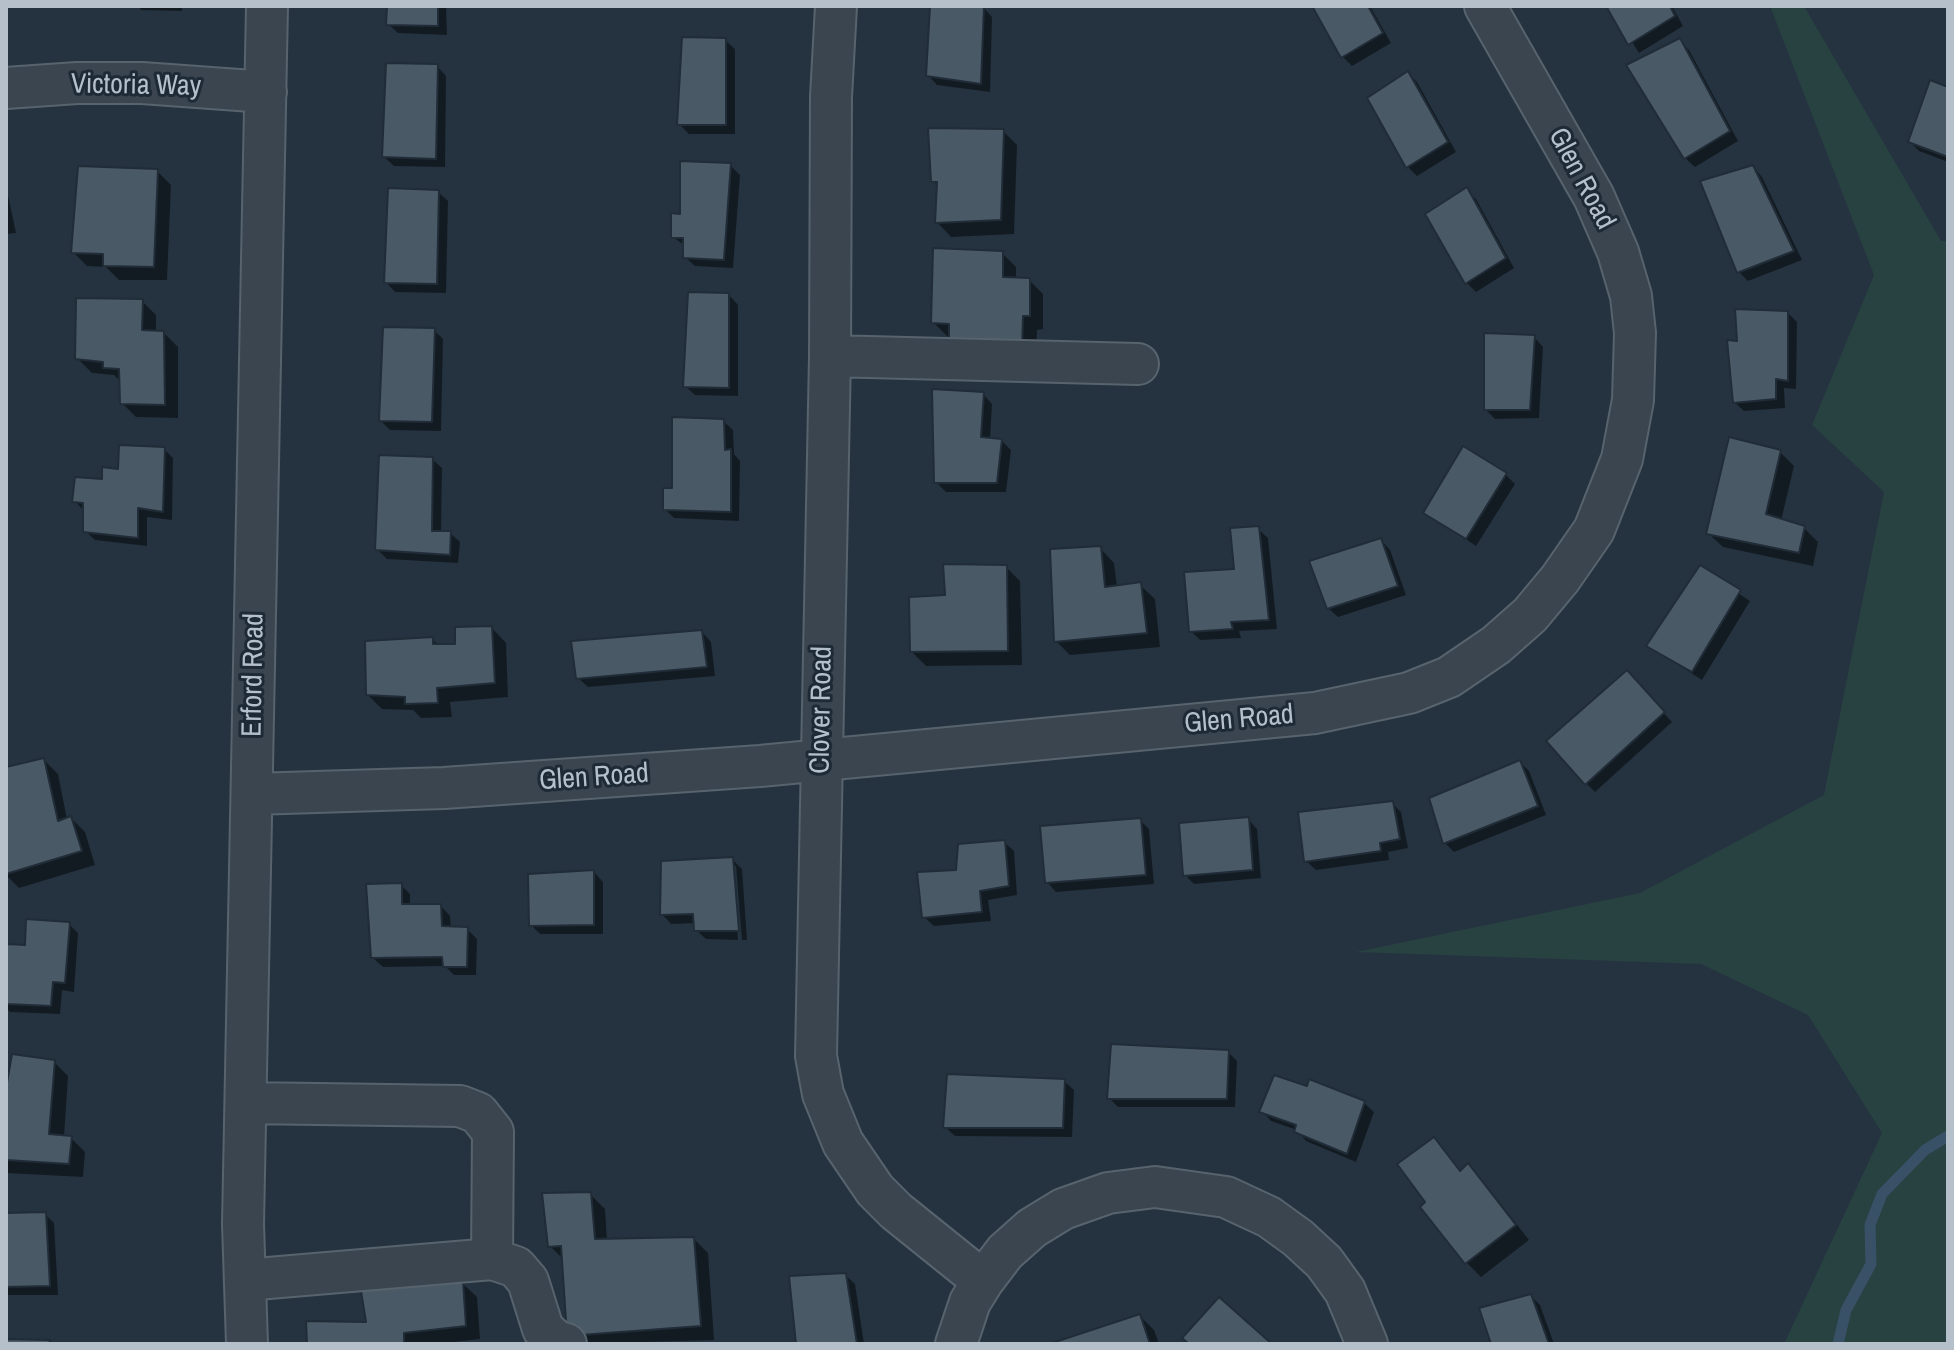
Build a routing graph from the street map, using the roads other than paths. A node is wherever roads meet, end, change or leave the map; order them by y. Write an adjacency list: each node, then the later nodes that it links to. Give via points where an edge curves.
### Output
1 (267, 6): 5 (street, Erford Road)
2 (836, 6): 6 (street, Clover Road)
3 (1485, 6): 8 (street, Glen Road, via 1594,197 1618,252 1635,333 1633,400 1611,493 1585,543 1530,615 1449,677 1358,706)
4 (6, 88): 5 (street, Victoria Way, via 129,83)
5 (266, 92): 9 (street, Erford Road)
6 (830, 356): 7 (street); 8 (street, Clover Road)
7 (1138, 364)
8 (821, 760): 9 (street, Glen Road, via 444,788); 13 (street, Clover Road, via 816,1056 823,1094 843,1143 875,1190)
9 (252, 794): 10 (street, Erford Road)
10 (246, 1103): 11 (street, via 460,1106 478,1113 493,1132); 12 (street, Erford Road)
11 (492, 1259): 12 (street); 15 (street, via 516,1267 528,1281 543,1329)
12 (245, 1280): 14 (street, Erford Road)
13 (983, 1281): 16 (street); 17 (street, via 1005,1252 1063,1209 1108,1193 1179,1188 1226,1197 1298,1238 1345,1291)
14 (247, 1344)
15 (566, 1344)
16 (956, 1344)
17 (1367, 1344)

